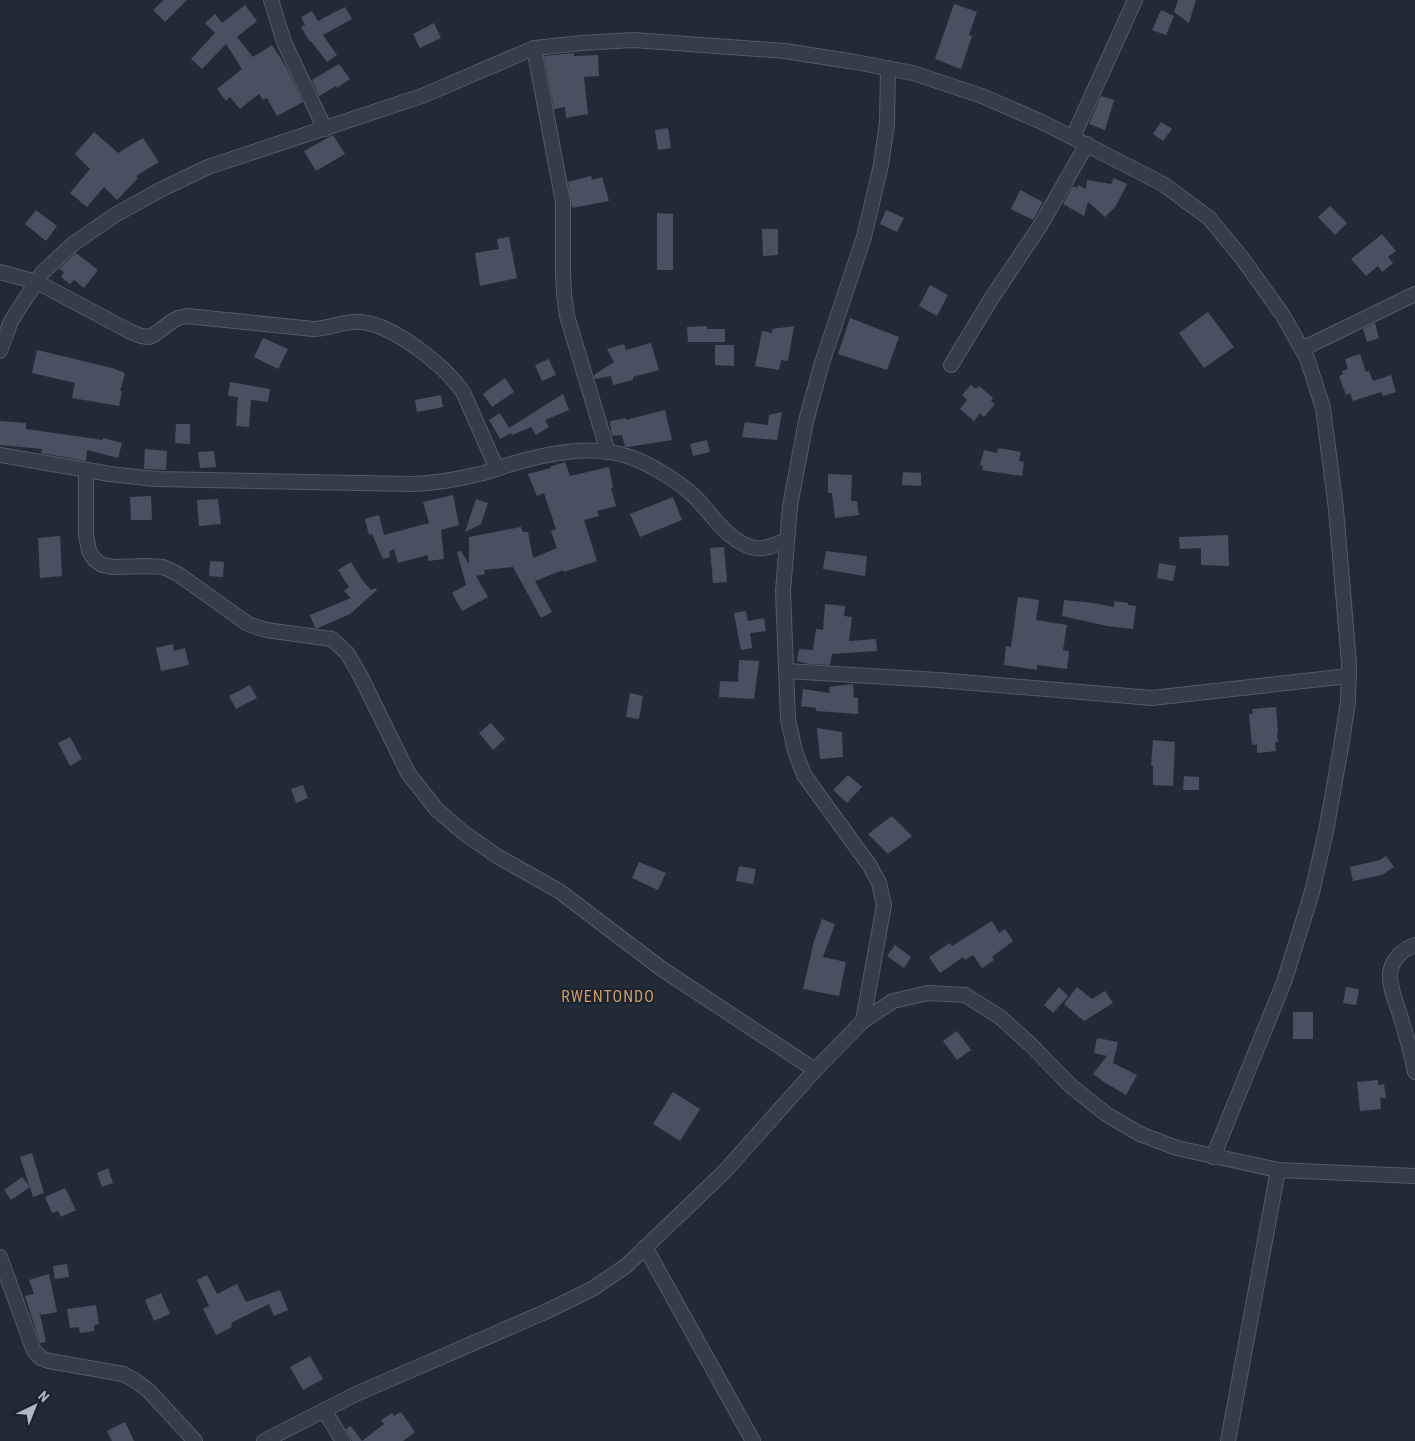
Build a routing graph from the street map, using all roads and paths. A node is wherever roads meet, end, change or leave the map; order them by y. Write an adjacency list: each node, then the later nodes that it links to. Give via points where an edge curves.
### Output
1 (271, 0): 5 (street, via 284,42)
2 (1135, 0): 6 (street)
3 (534, 48): 4 (street, via 633,40 785,51); 5 (street, via 422,96); 14 (street, via 563,202 563,280 567,316)
4 (888, 68): 6 (street, via 982,96); 18 (street, via 887,122 881,165 864,237 806,421)
5 (325, 129): 9 (street, via 208,168 162,189 114,215 73,244 42,273)
6 (1073, 137): 7 (street)
7 (1087, 144): 11 (street, via 1163,184 1209,218 1248,266); 13 (street, via 1040,226)
8 (0, 272): 9 (street)
9 (37, 282): 12 (street, via 11,321); 16 (street, via 129,331 149,337 178,318 187,316 322,329 348,322 378,326 407,341 458,384)
10 (1415, 294): 11 (street)
11 (1302, 348): 20 (street, via 1323,408 1336,509)
12 (0, 350)
13 (951, 365)
14 (608, 452): 16 (street, via 557,453); 18 (street, via 631,457 670,478 694,495 738,541 755,548 772,547)
15 (0, 455): 17 (street)
16 (497, 469): 17 (street, via 446,482 412,484 156,479)
17 (86, 470): 23 (street, via 86,535 94,559 102,565 114,567 163,567 178,574 248,624 266,630 332,639 347,653 408,773 437,810 490,852 559,891 662,969)
18 (787, 540): 19 (street, via 783,591)
19 (786, 671): 20 (street, via 1152,698); 22 (street, via 788,719 804,775 870,866 879,883 884,905)
20 (1349, 676): 25 (street, via 1341,747 1312,892 1284,982)
21 (1415, 945): 24 (street, via 1400,953 1390,974)
22 (863, 1022): 23 (street); 25 (street, via 893,1001 928,992 965,995 1000,1017 1106,1114 1140,1134)
23 (815, 1070): 29 (street, via 724,1172)
24 (1415, 1072)
25 (1213, 1157): 27 (street)
26 (1415, 1164): 28 (street)
27 (1278, 1170): 28 (street); 36 (street)
28 (1409, 1176)
29 (645, 1247): 31 (street, via 626,1266 592,1289); 35 (street)
30 (0, 1257): 32 (street, via 34,1351 41,1358 123,1374 136,1381)
31 (324, 1410): 33 (street); 34 (street)
32 (195, 1441)
33 (264, 1441)
34 (343, 1441)
35 (753, 1441)
36 (1228, 1441)

